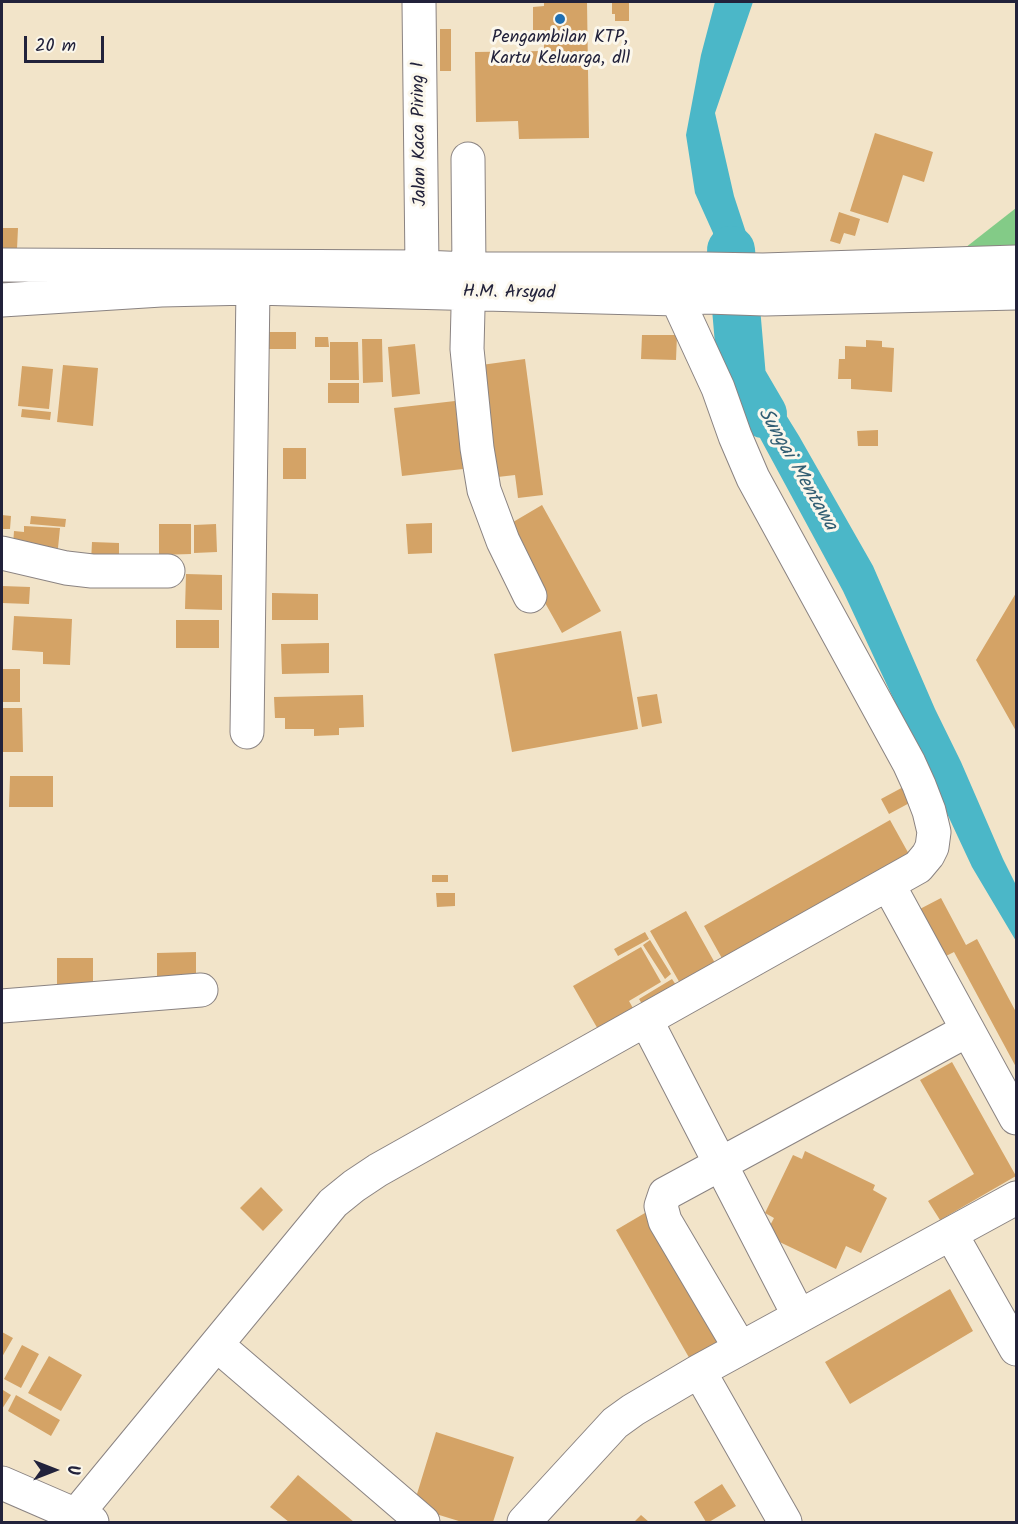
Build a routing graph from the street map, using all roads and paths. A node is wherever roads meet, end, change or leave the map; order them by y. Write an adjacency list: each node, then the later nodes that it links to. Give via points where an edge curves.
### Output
1 (419, 2): 5 (street, Jalan Kaca Piring 1)
2 (468, 159): 6 (street)
3 (1017, 262): 8 (street, H.M. Arsyad)
4 (2, 265): 5 (street, H.M. Arsyad)
5 (422, 267): 6 (street, H.M. Arsyad)
6 (468, 281): 7 (street, H.M. Arsyad); 9 (street, H.M. Arsyad); 14 (street, via 466,349 484,490)
7 (692, 283): 8 (street, H.M. Arsyad); 16 (street, via 718,388 753,478 909,763 929,811 934,832 928,855 918,867)
8 (764, 285): 10 (street, H.M. Arsyad)
9 (253, 288): 11 (street, H.M. Arsyad, via 162,290); 15 (street)
10 (1017, 293)
11 (3, 306)
12 (2, 553): 13 (street, via 84,570)
13 (168, 571)
14 (530, 596)
15 (247, 732)
16 (888, 884): 19 (street); 20 (street)
17 (201, 990): 18 (street)
18 (2, 1006)
19 (646, 1020): 22 (street); 26 (street, via 354,1186 333,1203)
20 (968, 1030): 21 (street); 22 (street)
21 (1017, 1118)
22 (721, 1163): 25 (street); 27 (street, via 664,1194 661,1206 664,1221)
23 (1017, 1198): 24 (street)
24 (951, 1234): 25 (street); 28 (street)
25 (799, 1316): 27 (street)
26 (217, 1345): 31 (street); 32 (street)
27 (740, 1348): 29 (street)
28 (1017, 1349)
29 (699, 1371): 33 (street, via 615,1423); 34 (street)
30 (2, 1483): 31 (street)
31 (84, 1519)
32 (423, 1522)
33 (524, 1522)
34 (785, 1522)

